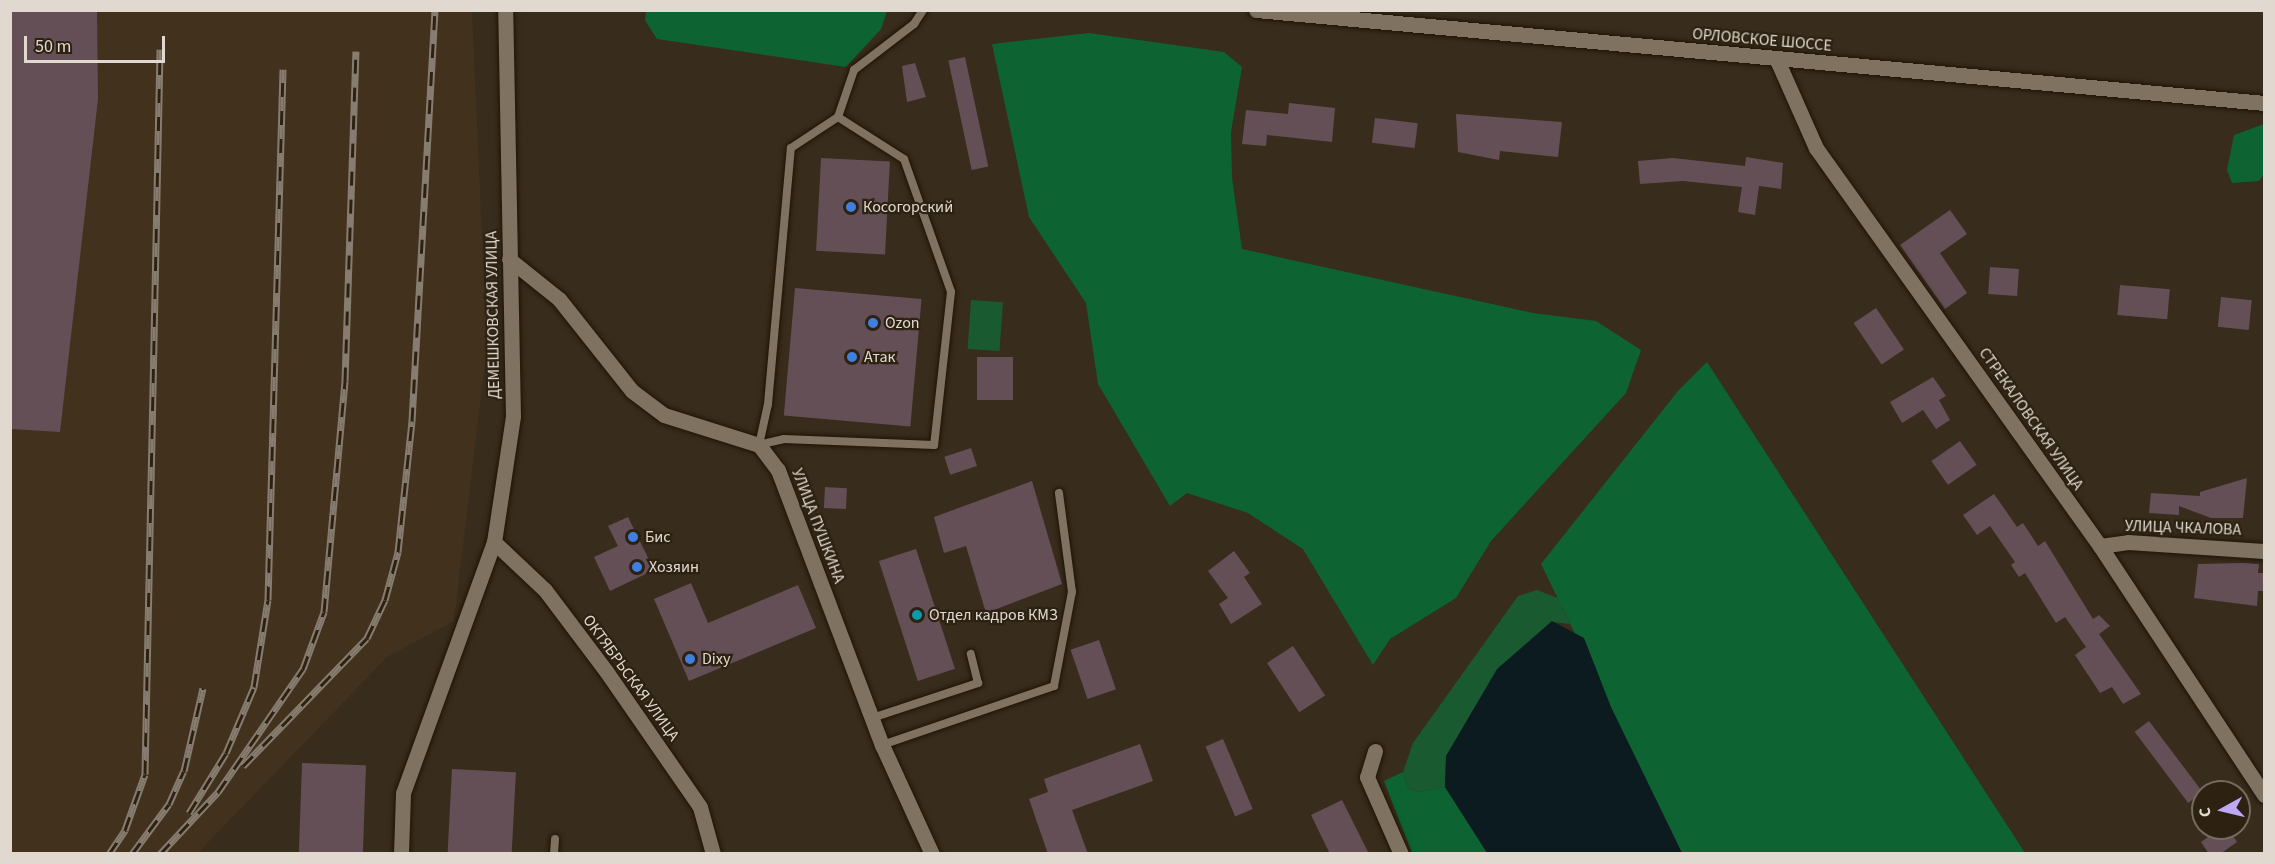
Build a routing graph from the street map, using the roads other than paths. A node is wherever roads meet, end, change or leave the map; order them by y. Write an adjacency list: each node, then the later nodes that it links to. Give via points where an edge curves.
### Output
1 (505, 10): 7 (street, ДЕМЕШКОВСКАЯ УЛИЦА)
2 (923, 10): 6 (lane, via 914,24 854,70)
3 (1256, 10): 4 (street, ОРЛОВСКОЕ ШОССЕ)
4 (1777, 60): 5 (street, ОРЛОВСКОЕ ШОССЕ); 11 (street, СТРЕКАЛОВСКАЯ УЛИЦА, via 1816,148)
5 (2265, 101)
6 (838, 117): 8 (lane, via 791,148 768,405); 8 (lane, via 904,159 951,292 934,445 783,439)
7 (509, 259): 8 (street, via 559,299 632,391 664,415); 10 (street, ДЕМЕШКОВСКАЯ УЛИЦА, via 515,353 513,416)
8 (759, 445): 14 (street, УЛИЦА ПУШКИНА, via 778,470)
9 (1059, 493): 15 (lane, via 1072,592 1054,686)
10 (494, 542): 19 (street, ДЕМЕШКОВСКАЯ УЛИЦА, via 403,793); 21 (street, ОКТЯБРЬСКАЯ УЛИЦА, via 545,590 606,671 700,807)
11 (2100, 546): 12 (street, УЛИЦА ЧКАЛОВА, via 2128,542); 17 (street, СТРЕКАЛОВСКАЯ УЛИЦА)
12 (2265, 551)
13 (971, 654): 14 (lane, via 978,683)
14 (872, 718): 15 (street, УЛИЦА ПУШКИНА)
15 (882, 745): 22 (street, УЛИЦА ПУШКИНА)
16 (1375, 751): 23 (street, via 1367,777)
17 (2265, 795)
18 (555, 839): 20 (lane)
19 (401, 854)
20 (554, 854)
21 (714, 854)
22 (932, 854)
23 (1401, 854)

